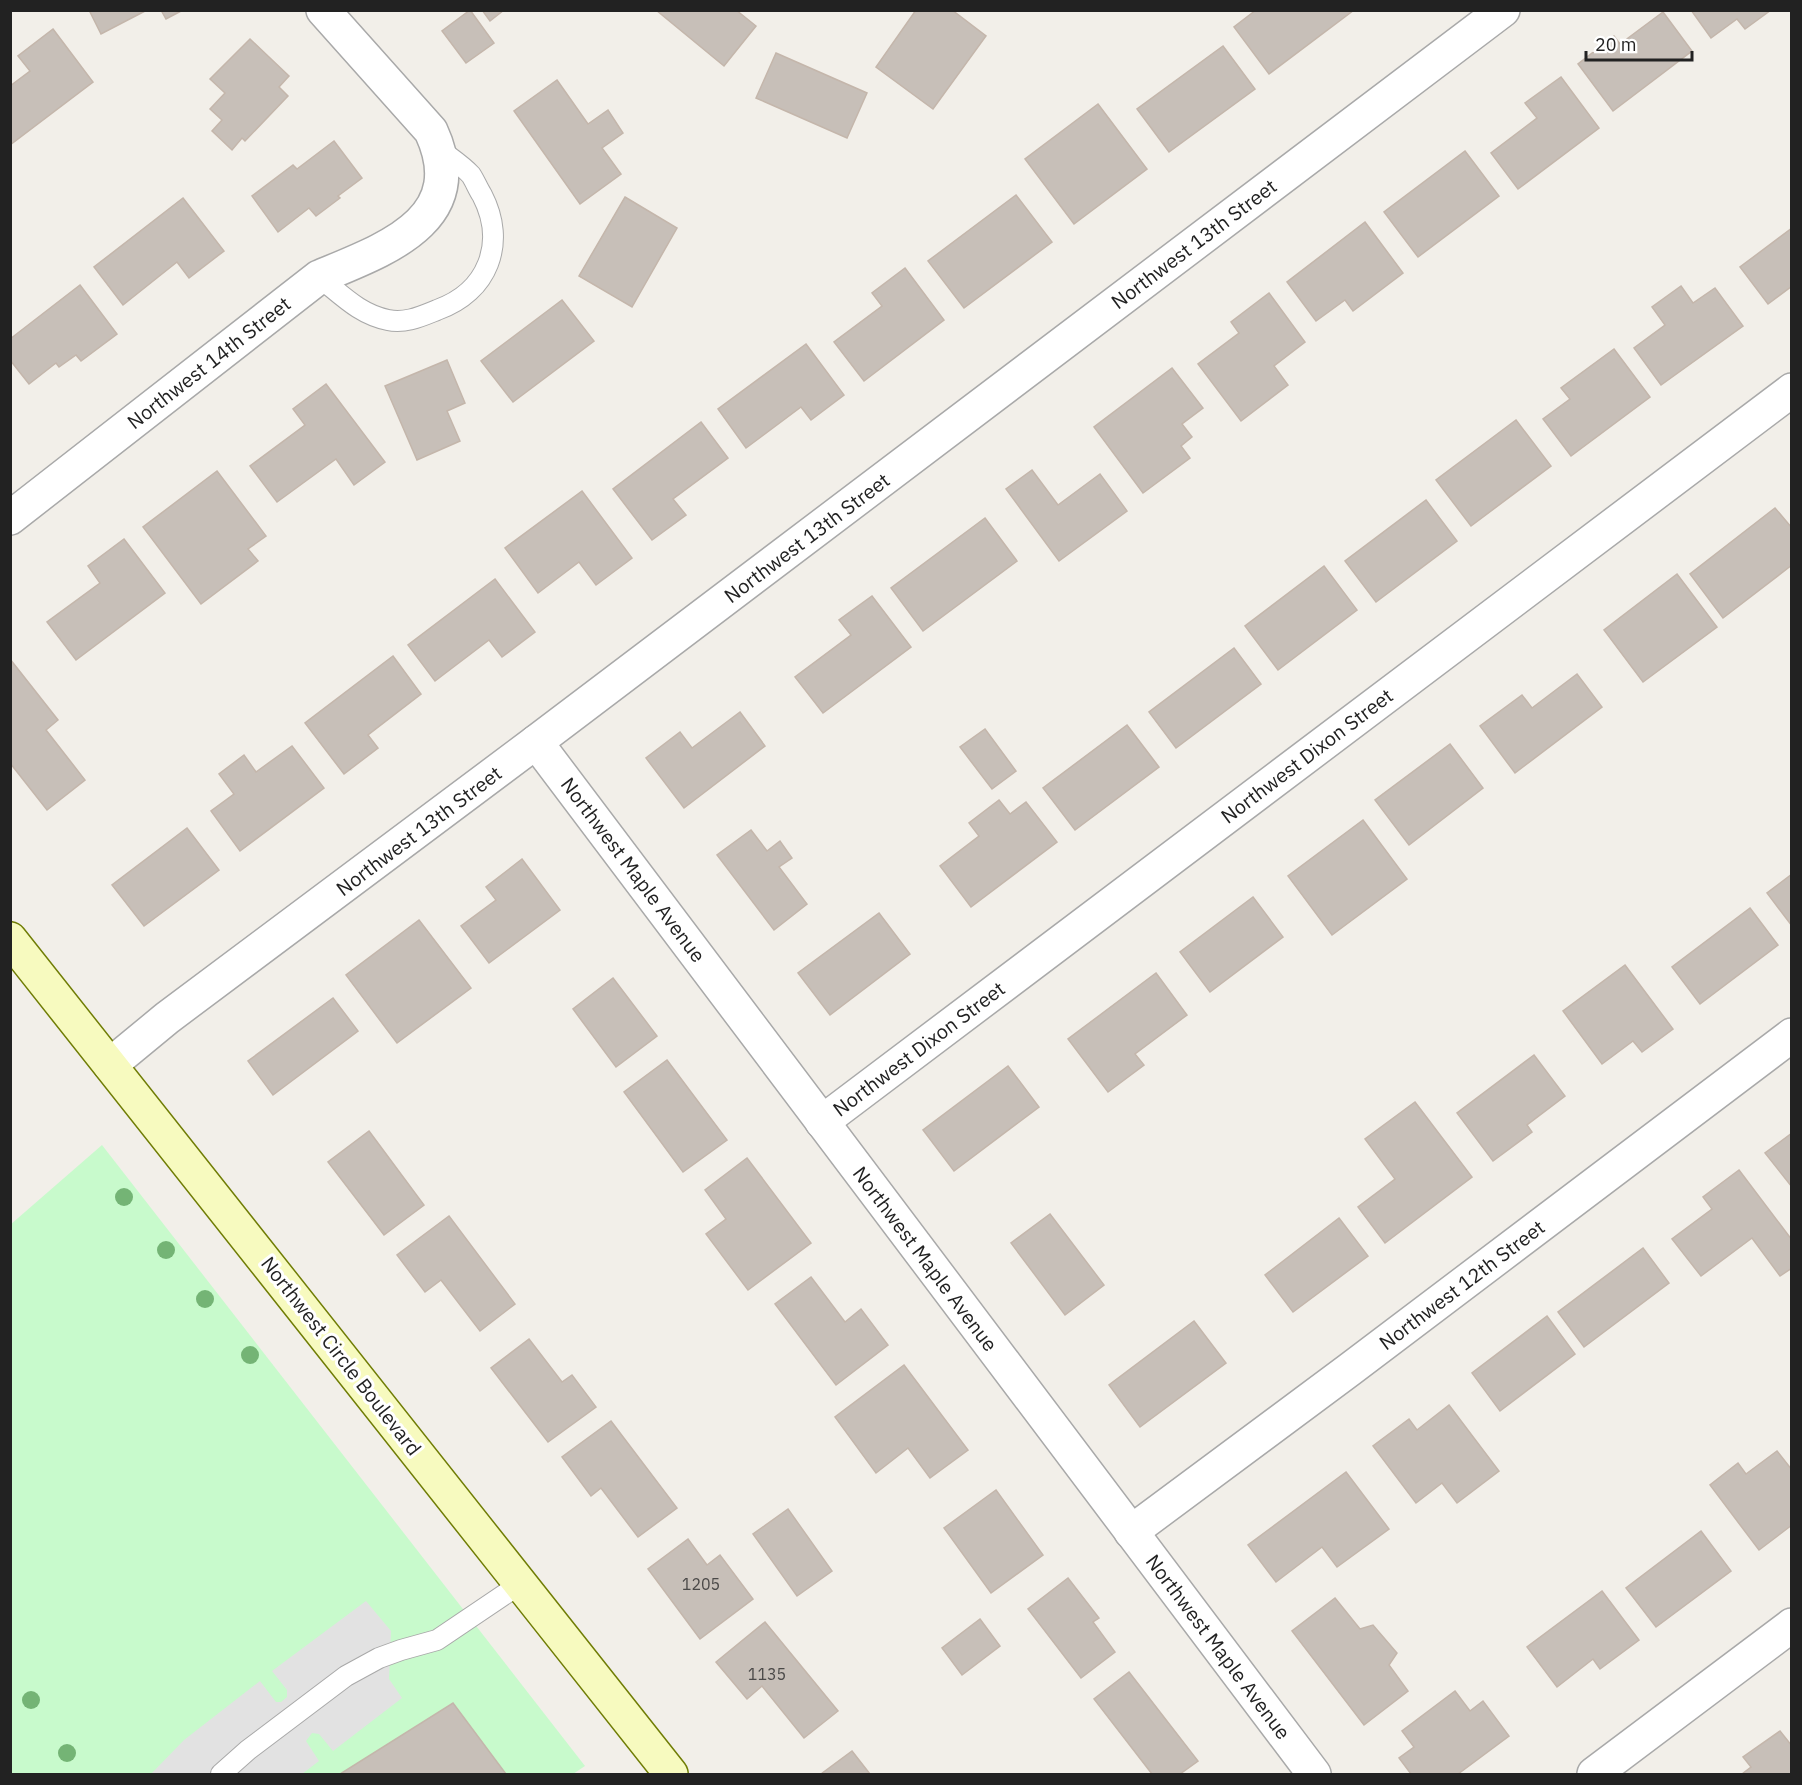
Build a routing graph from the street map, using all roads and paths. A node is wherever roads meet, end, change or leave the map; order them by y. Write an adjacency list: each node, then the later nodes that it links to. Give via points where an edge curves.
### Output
1 (323, 10): 3 (street, via 431,131)
2 (1503, 10): 7 (street, Northwest 13th Street)
3 (439, 148): 4 (street, Northwest 14th Street, via 442,168 438,197 429,214 378,253); 4 (lane, via 471,176 488,207 495,242 490,264 470,290 445,308 411,320 390,321 360,311)
4 (319, 277): 6 (street, Northwest 14th Street)
5 (1791, 390): 11 (street, Northwest Dixon Street)
6 (10, 518)
7 (536, 742): 10 (street, Northwest 13th Street, via 167,1018); 11 (street, Northwest Maple Avenue)
8 (10, 939): 10 (main road, Northwest Circle Boulevard)
9 (1791, 1035): 12 (street, Northwest 12th Street)
10 (110, 1065): 13 (main road, Northwest Circle Boulevard)
11 (822, 1122): 12 (street, Northwest Maple Avenue)
12 (1131, 1532): 17 (street, Northwest Maple Avenue)
13 (520, 1584): 15 (lane, via 437,1640 390,1654 346,1676); 16 (main road, Northwest Circle Boulevard)
14 (1791, 1625): 18 (street)
15 (221, 1774)
16 (671, 1774)
17 (1314, 1774)
18 (1593, 1774)

